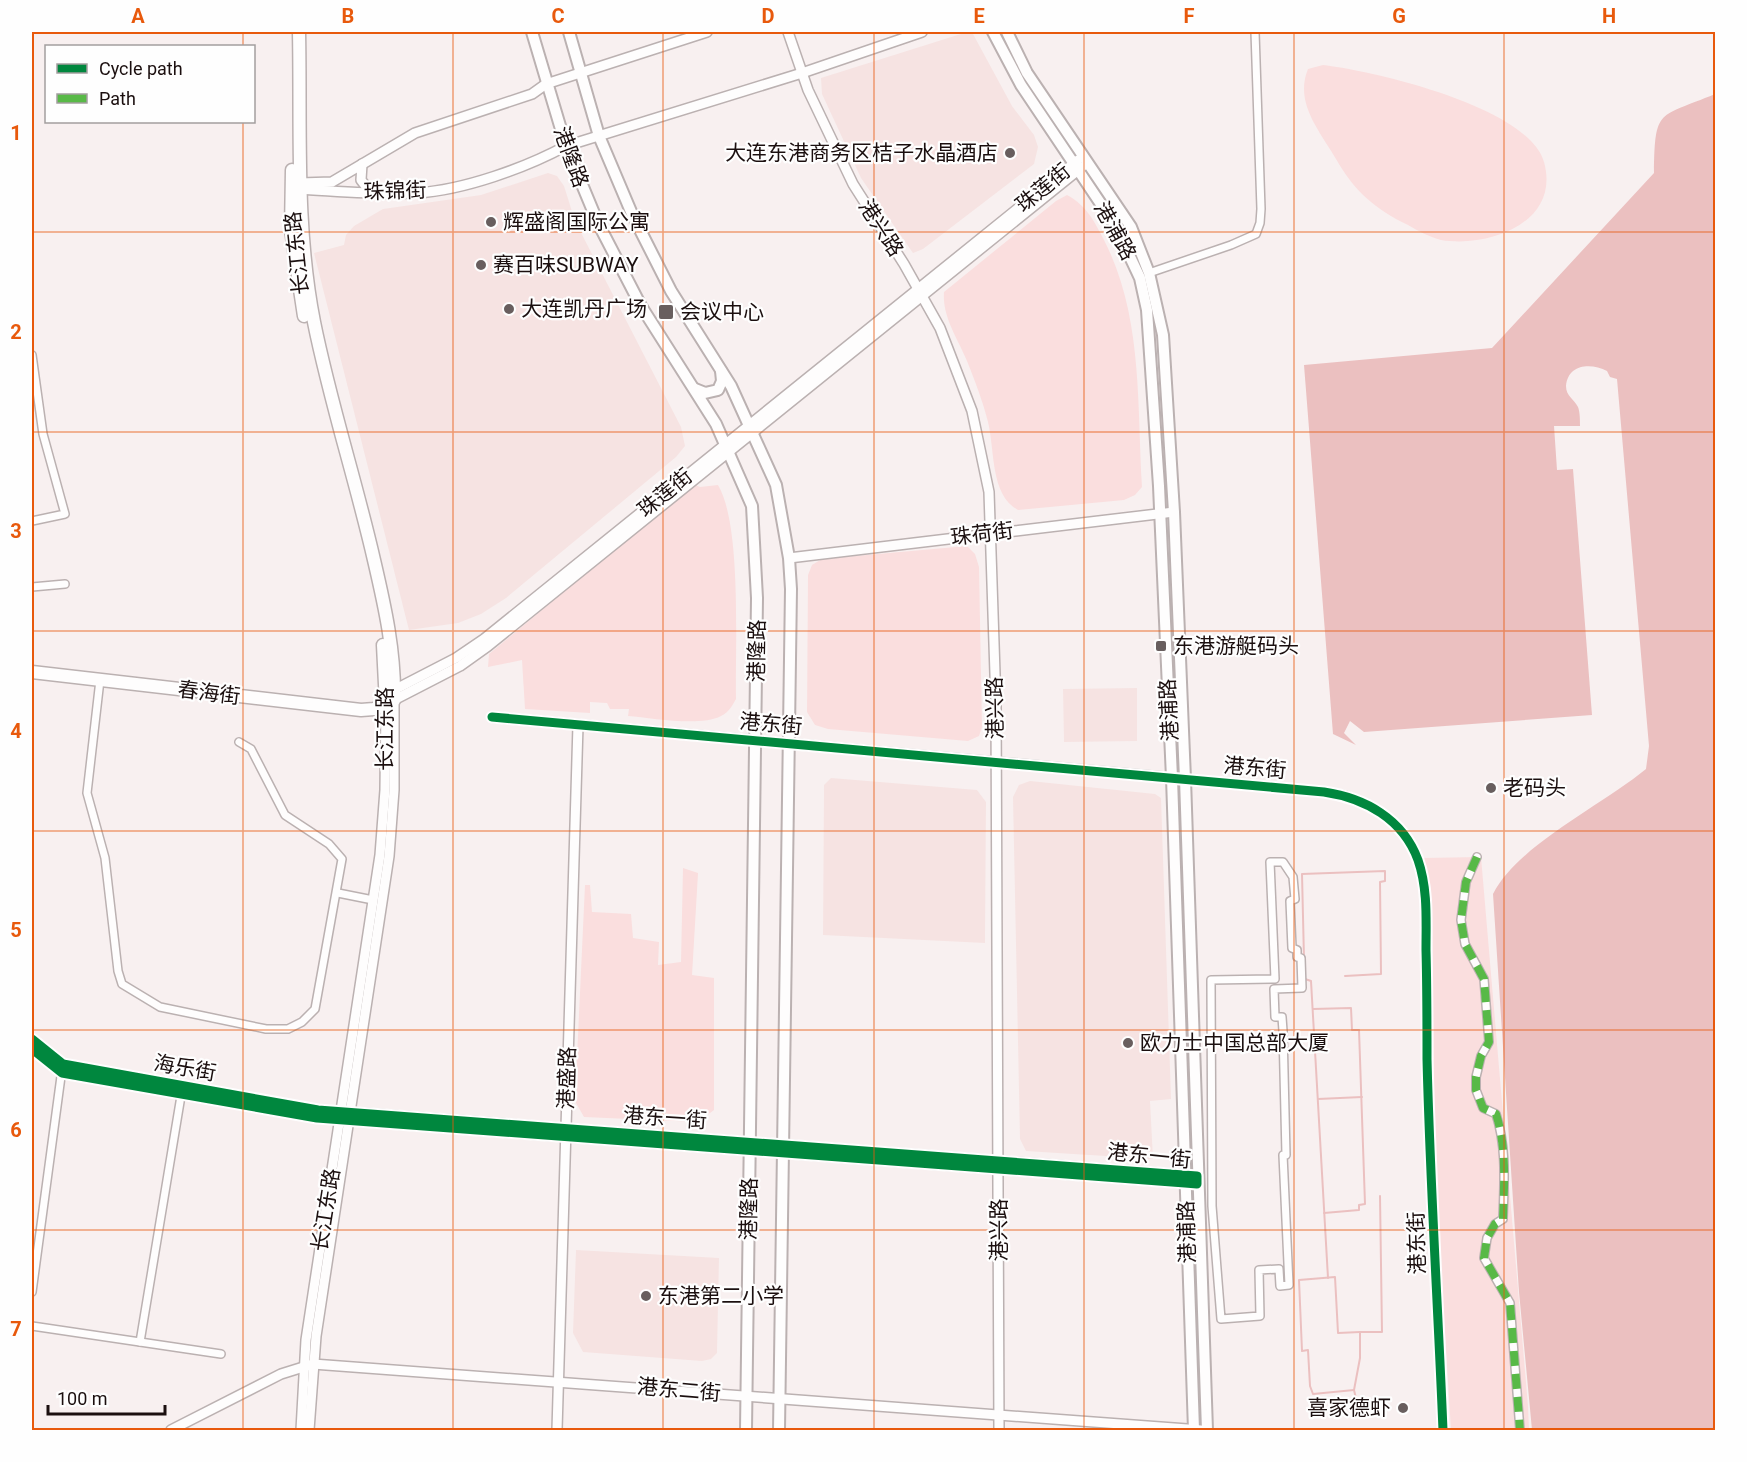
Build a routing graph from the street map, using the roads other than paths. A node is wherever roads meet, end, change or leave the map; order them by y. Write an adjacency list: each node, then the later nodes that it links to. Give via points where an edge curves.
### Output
1 (291, 32): 19 (highway, 长江东路)
2 (299, 32): 19 (highway, 长江东路)
3 (532, 32): 13 (main road, 港隆路)
4 (569, 32): 11 (main road, 港隆路)
5 (707, 32): 11 (main road, 珠锦街)
6 (788, 32): 12 (main road, 港兴路)
7 (922, 32): 12 (main road, 珠锦街)
8 (993, 32): 18 (main road, 港浦路, via 1021,85)
9 (1007, 32): 16 (main road, 港浦路, via 1027,73)
10 (1255, 32): 21 (street, via 1261,209 1256,234)
11 (579, 72): 13 (main road, 珠锦街); 14 (main road, 港隆路)
12 (801, 73): 14 (main road, 珠锦街); 22 (main road, 港兴路, via 853,184)
13 (546, 84): 15 (main road, 港隆路); 17 (main road, 珠锦街, via 532,94 415,133)
14 (599, 135): 15 (main road, 珠锦街); 24 (main road, 港隆路, via 651,253)
15 (566, 146): 20 (main road, 珠锦街, via 546,157 450,188 420,193); 25 (main road, 港隆路, via 618,264)
16 (1086, 159): 18 (main road, 珠莲街, via 1081,157); 21 (main road, 港浦路, via 1131,227)
17 (362, 164): 19 (main road, 珠锦街, via 332,182); 20 (main road, via 361,180)
18 (1076, 166): 22 (main road, 珠莲街); 29 (main road, 港浦路, via 1115,225 1140,278 1150,337)
19 (297, 187): 20 (main road, 珠锦街); 37 (highway, 长江东路, via 291,230 298,285 380,621)
20 (371, 193)
21 (1149, 273): 28 (main road, 港浦路, via 1163,335)
22 (920, 292): 26 (main road, 珠莲街); 31 (main road, 港兴路, via 940,328 972,411 990,492)
23 (32, 355): 30 (street, via 44,434 65,514)
24 (721, 371): 25 (main road, via 718,390 705,393); 26 (main road, 港隆路)
25 (694, 388): 27 (main road, 港隆路)
26 (751, 429): 27 (main road, 珠莲街); 32 (main road, 港隆路, via 776,485)
27 (727, 449): 37 (main road, 珠莲街, via 475,656); 40 (main road, 港隆路, via 752,506 758,598)
28 (1174, 512): 29 (main road, 珠荷街); 45 (main road, 港浦路)
29 (1161, 513): 31 (main road, 珠荷街); 44 (main road, 港浦路)
30 (32, 521)
31 (991, 533): 32 (main road, 珠荷街); 43 (main road, 港兴路)
32 (789, 558): 42 (main road, 港隆路)
33 (65, 584): 34 (street)
34 (32, 587)
35 (32, 672): 36 (highway, 春海街)
36 (100, 680): 37 (highway, 春海街, via 361,710); 48 (street, via 87,793 104,851 122,984 160,1007 266,1029 288,1029 315,1009)
37 (391, 698): 49 (main road, 长江东路, via 383,823); 56 (main road, 长江东路, via 392,823)
38 (492, 717): 39 (main road, 港东街)
39 (578, 725): 40 (main road, 港东街); 57 (main road, 港盛路)
40 (755, 740): 42 (main road, 港东街); 58 (main road, 港隆路)
41 (239, 742): 48 (street, via 251,748 285,814 328,844 342,859)
42 (789, 744): 43 (main road, 港东街); 59 (main road, 港隆路)
43 (996, 764): 44 (main road, 港东街); 60 (main road, 港兴路)
44 (1172, 777): 45 (main road, 港东街); 61 (main road, 港浦路)
45 (1185, 779): 62 (main road, 港浦路); 82 (street, 港东街, via 1345,795 1384,814 1404,835 1417,859 1425,888 1427,1061)
46 (1476, 857): 83 (street, via 1466,882 1461,921 1465,944 1484,979 1489,1042 1477,1068 1476,1090 1483,1107 1496,1114 1502,1131 1504,1167 1503,1219 1487,1238 1484,1258 1510,1303)
47 (1293, 877): 47 (street, via 1292,948 1301,958 1302,988 1274,989 1275,1017 1282,1017 1283,1031 1289,1285 1280,1286 1280,1269 1259,1270 1260,1316 1221,1318 1212,1206 1211,980 1275,979 1270,862 1283,862)
48 (338, 893): 49 (street)
49 (373, 900): 56 (main road, 长江东路)
50 (32, 1039): 52 (street, 海乐街)
51 (32, 1049): 53 (street, 海乐街)
52 (63, 1064): 53 (street); 54 (street, 海乐街)
53 (62, 1073): 55 (street, 海乐街); 63 (street)
54 (183, 1086): 55 (street); 56 (street, 海乐街)
55 (182, 1094): 56 (street, 海乐街); 65 (street)
56 (345, 1116): 57 (main road, 港东一街); 67 (main road, 长江东路)
57 (565, 1133): 58 (main road, 港东一街); 68 (main road, 港盛路)
58 (750, 1147): 59 (main road, 港东一街); 69 (main road, 港隆路)
59 (784, 1150): 60 (main road, 港东一街); 70 (main road, 港隆路)
60 (999, 1166): 61 (main road, 港东一街); 71 (main road, 港兴路)
61 (1185, 1179): 62 (main road, 港东一街, via 1197,1176); 72 (main road, 港浦路)
62 (1198, 1180): 81 (main road, 港浦路)
63 (32, 1292)
64 (32, 1326): 65 (street)
65 (140, 1342): 66 (street)
66 (221, 1354)
67 (309, 1365): 68 (main road, 港东二街); 73 (main road, 港东二街, via 281,1374); 74 (main road, 长江东路); 75 (main road, 长江东路)
68 (558, 1380): 69 (main road, 港东二街); 76 (main road, 港盛路)
69 (746, 1396): 70 (main road, 港东二街); 77 (main road, 港隆路)
70 (780, 1398): 71 (main road, 港东二街); 78 (main road, 港隆路)
71 (999, 1417): 72 (main road, 港东二街); 79 (main road, 港兴路)
72 (1194, 1430): 80 (main road, 港东二街)
73 (171, 1431)
74 (301, 1431)
75 (309, 1431)
76 (557, 1431)
77 (746, 1431)
78 (779, 1431)
79 (999, 1431)
80 (1201, 1431)
81 (1207, 1431)
82 (1443, 1431)
83 (1520, 1431)

